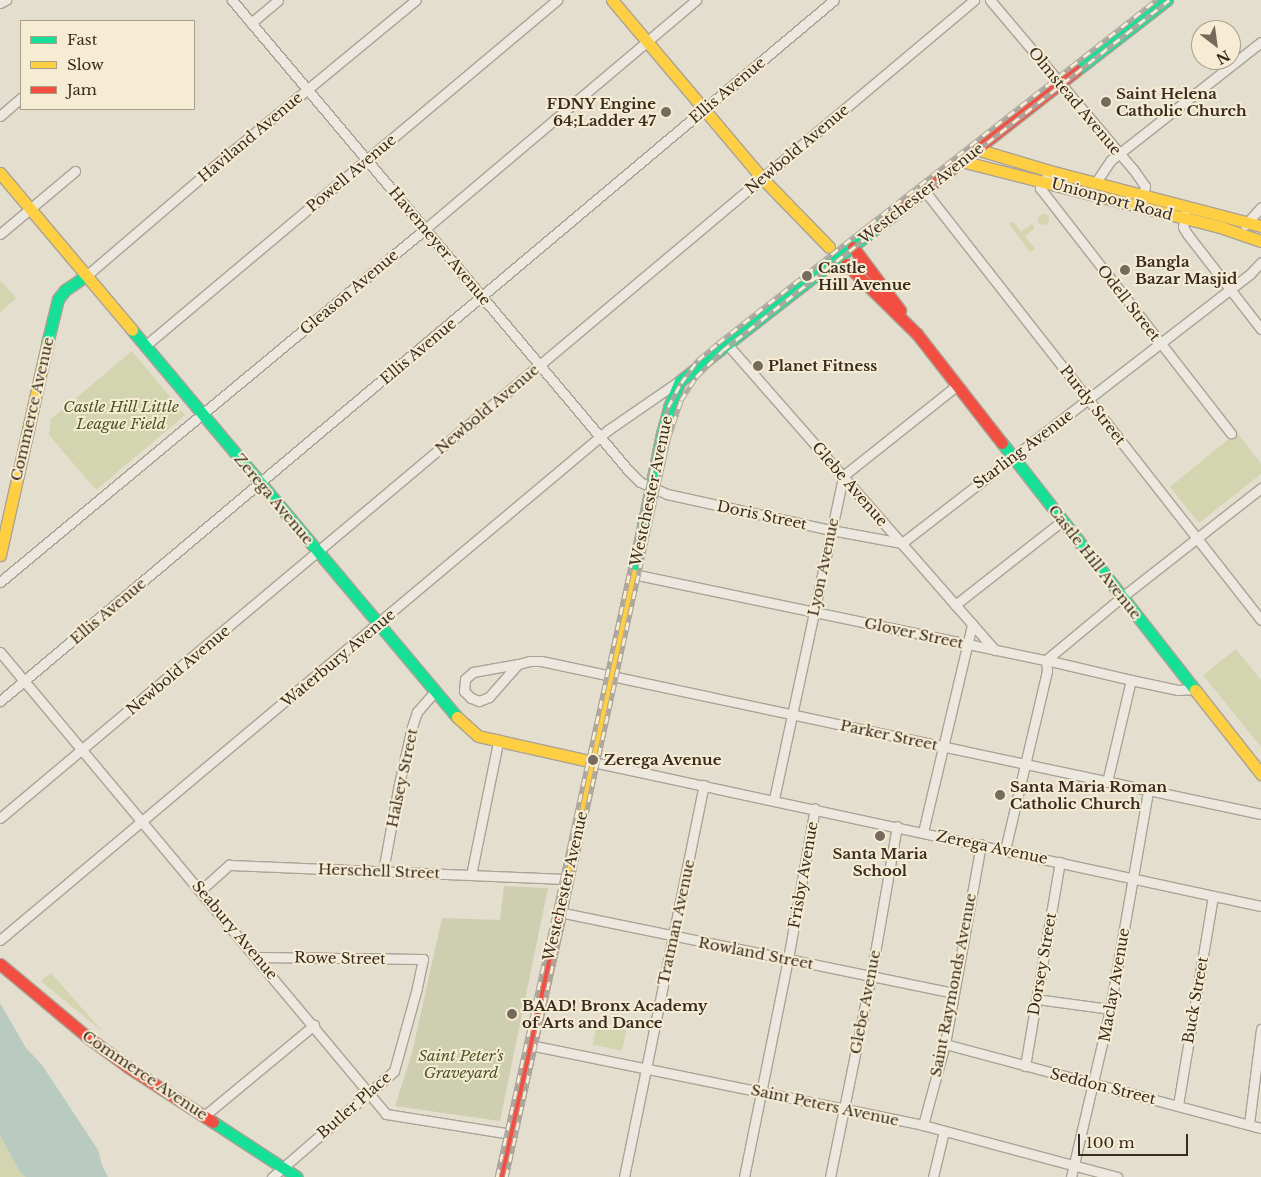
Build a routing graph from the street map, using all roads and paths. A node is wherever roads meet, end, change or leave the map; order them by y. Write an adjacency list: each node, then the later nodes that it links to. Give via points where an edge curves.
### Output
1 (6, 0): 12 (street)
2 (232, 0): 13 (street, Havemeyer Avenue)
3 (278, 0): 13 (street)
4 (416, 0): 17 (street, Haviland Avenue)
5 (557, 0): 23 (street, Powell Avenue)
6 (612, 0): 14 (main road)
7 (696, 0): 14 (street, Gleason Avenue)
8 (834, 0): 19 (street, Ellis Avenue)
9 (974, 0): 28 (street, Newbold Avenue)
10 (990, 0): 16 (street, Olmstead Avenue)
11 (1167, 0): 16 (main road, Westchester Avenue)
12 (0, 4)
13 (251, 23): 17 (street, Havemeyer Avenue)
14 (647, 41): 19 (main road); 39 (street, Gleason Avenue)
15 (1261, 42): 22 (street)
16 (1060, 84): 21 (main road, Westchester Avenue); 22 (street, Olmstead Avenue)
17 (308, 89): 23 (street, Havemeyer Avenue); 47 (street, Haviland Avenue)
18 (20, 99): 20 (street)
19 (704, 110): 28 (main road); 49 (street, Ellis Avenue)
20 (0, 116)
21 (976, 150): 24 (main road, Westchester Avenue); 27 (main road, Unionport Road)
22 (1119, 153): 29 (street); 31 (street, Olmstead Avenue, via 1145,186)
23 (367, 159): 39 (street, Havemeyer Avenue); 54 (street, Powell Avenue)
24 (961, 161): 27 (main road, Unionport Road); 30 (main road, Westchester Avenue)
25 (75, 170): 35 (street)
26 (0, 174): 35 (main road, Zerega Avenue)
27 (1048, 176): 29 (main road, Unionport Road); 32 (main road, Unionport Road); 52 (street, Odell Street, via 1040,188)
28 (762, 178): 43 (main road); 55 (street, Newbold Avenue)
29 (1096, 182): 31 (main road, Unionport Road)
30 (924, 190): 44 (main road, Westchester Avenue); 58 (street, Purdy Street)
31 (1144, 195): 32 (street); 33 (main road, Unionport Road)
32 (1140, 206): 36 (main road, Unionport Road)
33 (1186, 206): 36 (street); 37 (main road, Unionport Road)
34 (1261, 207): 37 (street)
35 (30, 209): 40 (street); 47 (main road, Zerega Avenue)
36 (1184, 218): 41 (main road, Unionport Road); 48 (street, via 1183,227 1188,236)
37 (1247, 222): 38 (main road, Unionport Road); 41 (street)
38 (1261, 226)
39 (425, 229): 49 (street, Havemeyer Avenue); 59 (street, Gleason Avenue)
40 (0, 234)
41 (1240, 234): 42 (main road, Unionport Road)
42 (1261, 242)
43 (829, 247)
44 (853, 247): 51 (main road); 53 (main road, Westchester Avenue)
45 (1261, 262): 48 (street, Starling Avenue)
46 (846, 264): 51 (main road, Castle Hill Avenue)
47 (86, 276): 54 (main road, Zerega Avenue); 72 (main road, Commerce Avenue, via 65,290 55,308)
48 (1229, 289): 50 (street); 52 (street, Starling Avenue)
49 (482, 296): 55 (street, Havemeyer Avenue); 64 (street, Ellis Avenue)
50 (1261, 329)
51 (917, 334): 57 (main road, Castle Hill Avenue)
52 (1160, 343): 58 (street, Starling Avenue); 60 (street, Odell Street)
53 (727, 344): 56 (main road, Westchester Avenue); 63 (street, Glebe Avenue)
54 (146, 345): 59 (main road, Zerega Avenue)
55 (540, 365): 61 (street, Havemeyer Avenue); 71 (street, Newbold Avenue)
56 (680, 381): 61 (street, Waterbury Avenue); 65 (main road, Westchester Avenue, via 669,407)
57 (956, 386): 62 (main road, Castle Hill Avenue); 63 (street)
58 (1088, 399): 62 (street, Starling Avenue); 69 (street, Purdy Street)
59 (202, 414): 64 (main road, Zerega Avenue); 74 (street, Gleason Avenue)
60 (1231, 433)
61 (600, 437): 65 (street, Havemeyer Avenue, via 640,482); 79 (street, Waterbury Avenue)
62 (1012, 456): 67 (main road, Castle Hill Avenue); 70 (street, Starling Avenue)
63 (843, 476): 68 (street, Lyon Avenue); 70 (street, Glebe Avenue)
64 (260, 483): 71 (main road, Zerega Avenue); 88 (street, Ellis Avenue)
65 (652, 488): 68 (street, Doris Street); 73 (main road, Westchester Avenue)
66 (1261, 488): 69 (street)
67 (1062, 521): 75 (main road, Castle Hill Avenue); 76 (street)
68 (831, 530): 70 (street, Doris Street); 77 (street, Lyon Avenue)
69 (1197, 538): 75 (street); 78 (street, Purdy Street)
70 (902, 543): 76 (street, Glebe Avenue)
71 (318, 552): 79 (main road, Zerega Avenue); 95 (street, Newbold Avenue)
72 (0, 555)
73 (634, 574): 77 (street, Glover Street); 86 (main road, Westchester Avenue)
74 (0, 582)
75 (1122, 596): 84 (street); 89 (main road, Castle Hill Avenue)
76 (955, 605): 80 (street, Glebe Avenue)
77 (814, 612): 81 (street, Glover Street); 92 (street, Lyon Avenue)
78 (1261, 620)
79 (378, 624): 90 (main road, Zerega Avenue); 106 (street, Waterbury Avenue)
80 (972, 624): 81 (street); 82 (street, Glebe Avenue)
81 (967, 644): 82 (street, Glover Street); 94 (street)
82 (995, 651): 84 (street, Glover Street)
83 (0, 652): 88 (street, Seabury Avenue)
84 (1046, 660): 87 (street, Glover Street); 97 (street, via 1047,671)
85 (518, 664): 85 (street, Parker Street, via 473,672 465,678 464,691 479,701 489,697); 86 (street, Parker Street, via 541,661)
86 (612, 676): 92 (street, Parker Street); 96 (main road, Westchester Avenue)
87 (1131, 680): 89 (street, Glover Street, via 1178,690); 99 (street)
88 (25, 681): 91 (street, Ellis Avenue); 95 (street, Seabury Avenue)
89 (1195, 689): 98 (main road, Castle Hill Avenue)
90 (435, 691): 93 (main road, Zerega Avenue, via 463,724 478,736); 112 (street, Halsey Street, via 418,712 412,727)
91 (0, 701)
92 (792, 714): 94 (street, Parker Street); 102 (street, Lyon Avenue)
93 (498, 742): 96 (main road, Zerega Avenue); 113 (street)
94 (943, 747): 97 (street, Parker Street); 108 (street)
95 (82, 749): 105 (street, Newbold Avenue); 106 (street, Seabury Avenue)
96 (593, 762): 100 (street, Zerega Avenue); 115 (main road, Westchester Avenue)
97 (1025, 765): 99 (street, Parker Street); 110 (street)
98 (1261, 774)
99 (1107, 782): 101 (street, Parker Street)
100 (704, 785): 102 (street, Zerega Avenue); 120 (street, Tratman Avenue)
101 (1148, 791): 104 (street, Parker Street); 114 (street, Maclay Avenue)
102 (774, 799): 103 (street, Zerega Avenue)
103 (815, 808): 107 (street, Zerega Avenue); 124 (street, Frisby Avenue)
104 (1261, 815)
105 (0, 818)
106 (143, 822): 116 (street, Seabury Avenue); 121 (street, Waterbury Avenue)
107 (898, 826): 108 (street, Zerega Avenue); 126 (street, Glebe Avenue)
108 (923, 832): 109 (street, Zerega Avenue)
109 (981, 844): 110 (street, Zerega Avenue); 127 (street, Saint Raymonds Avenue)
110 (1006, 850): 111 (street, Zerega Avenue)
111 (1060, 862): 114 (street, Zerega Avenue); 128 (street, Dorsey Street)
112 (383, 871): 113 (street, Herschell Street); 116 (street, Herschell Street, via 230,865)
113 (471, 874): 115 (street, Herschell Street)
114 (1133, 878): 117 (street, Zerega Avenue); 129 (street, Maclay Avenue)
115 (566, 879): 119 (main road, Westchester Avenue)
116 (201, 890): 122 (street, Seabury Avenue)
117 (1213, 896): 118 (street, Zerega Avenue); 139 (street, Buck Street)
118 (1261, 906)
119 (559, 912): 120 (street, Rowland Street); 133 (main road, Westchester Avenue)
120 (673, 936): 124 (street, Rowland Street); 135 (street, Tratman Avenue)
121 (0, 940)
122 (258, 957): 123 (street, Rowe Street); 130 (street, Seabury Avenue)
123 (423, 959): 137 (street, Butler Place, via 394,1072)
124 (788, 959): 126 (street, Rowland Street); 138 (street, Frisby Avenue)
125 (0, 964): 141 (main road, Commerce Avenue, via 86,1036)
126 (871, 976): 127 (street, Rowland Street); 140 (street, Glebe Avenue)
127 (954, 993): 132 (street, Saint Raymonds Avenue)
128 (1036, 999): 129 (street); 134 (street, Dorsey Street)
129 (1110, 1010): 136 (street, Maclay Avenue)
130 (314, 1024): 137 (street, Seabury Avenue); 141 (street)
131 (1261, 1029): 143 (street)
132 (945, 1044): 134 (street, Seddon Street); 142 (street, Saint Raymonds Avenue)
133 (530, 1045): 135 (street, Saint Peters Avenue); 146 (main road, Westchester Avenue)
134 (1025, 1066): 136 (street, Seddon Street)
135 (646, 1068): 138 (street, Saint Peters Avenue); 152 (street, Tratman Avenue)
136 (1094, 1084): 139 (street, Seddon Street); 147 (street, Maclay Avenue)
137 (370, 1092): 146 (street, Seabury Avenue, via 386,1114); 148 (street, Butler Place)
138 (762, 1092): 140 (street, Saint Peters Avenue); 153 (street, Frisby Avenue)
139 (1178, 1105): 143 (street, Seddon Street)
140 (844, 1108): 142 (street, Saint Peters Avenue); 154 (street, Glebe Avenue)
141 (204, 1116): 148 (main road, Commerce Avenue)
142 (923, 1124): 145 (street, Saint Peters Avenue)
143 (1249, 1124): 144 (street, Seddon Street)
144 (1261, 1128)
145 (944, 1131): 147 (street, Saint Peters Avenue); 155 (street)
146 (510, 1134): 151 (main road, Westchester Avenue)
147 (1074, 1165): 156 (street, Maclay Avenue); 157 (street, Saint Peters Avenue)
148 (282, 1167): 149 (street, Butler Place); 150 (main road, Commerce Avenue)
149 (272, 1177)
150 (297, 1177)
151 (502, 1177)
152 (624, 1177)
153 (744, 1177)
154 (830, 1177)
155 (933, 1177)
156 (1071, 1177)
157 (1117, 1177)

